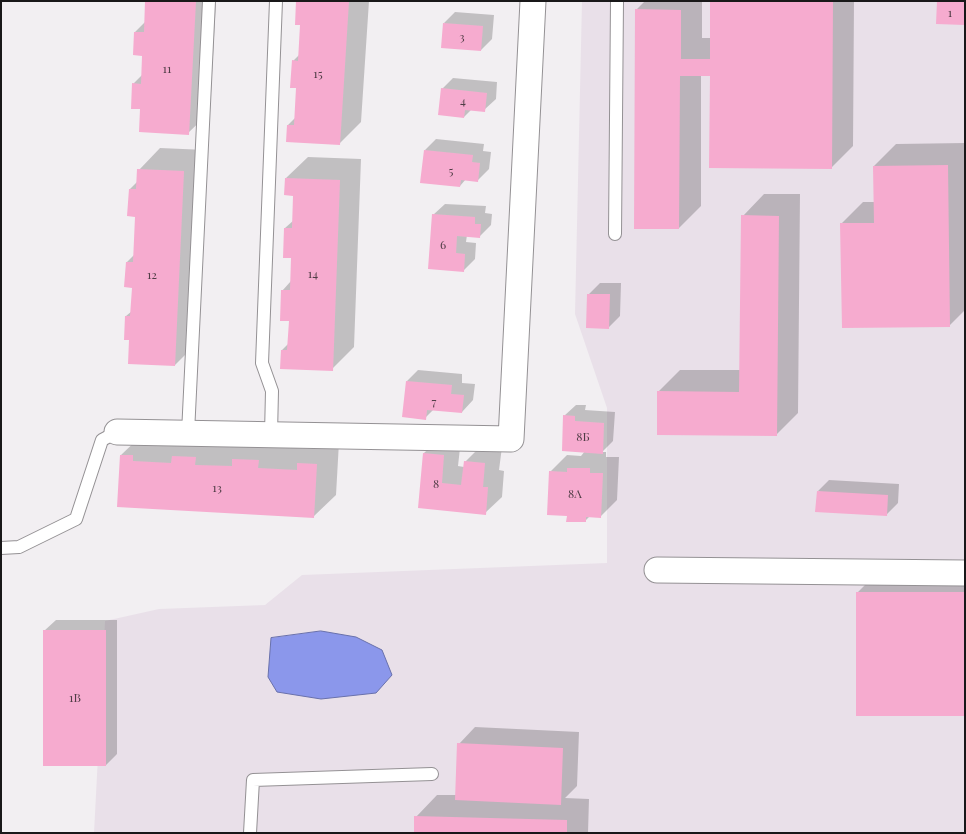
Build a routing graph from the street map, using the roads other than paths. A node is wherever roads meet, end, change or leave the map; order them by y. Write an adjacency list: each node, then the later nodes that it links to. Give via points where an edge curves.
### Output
1 (209, 1): 7 (lane)
2 (276, 1): 8 (lane, via 262,363 272,392)
3 (534, 1): 8 (street, via 511,439)
4 (617, 1): 5 (lane)
5 (615, 234)
6 (118, 432): 7 (street); 9 (lane, via 102,440 76,519 18,548)
7 (188, 433): 8 (street)
8 (271, 434)
9 (1, 548)
10 (657, 570): 11 (street)
11 (965, 573)
12 (432, 774): 13 (lane, via 253,780)
13 (250, 833)

